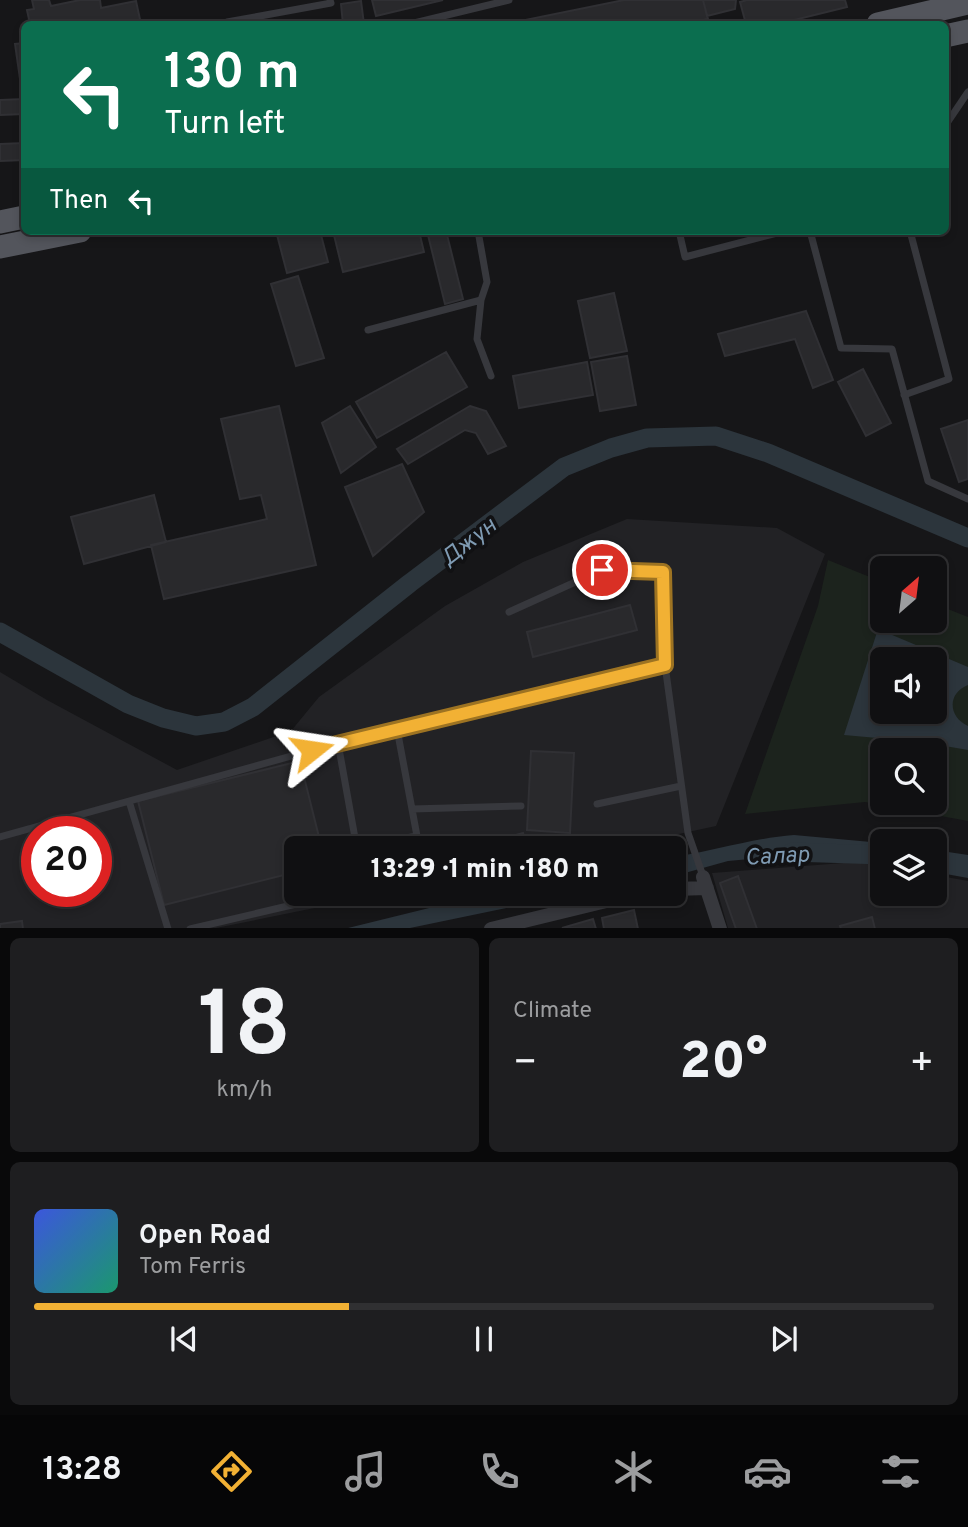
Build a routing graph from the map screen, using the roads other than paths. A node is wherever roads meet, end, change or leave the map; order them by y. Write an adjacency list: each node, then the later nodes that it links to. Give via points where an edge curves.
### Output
1 (330, 0): 4 (lane)
2 (509, 0): 5 (lane)
3 (968, 3): 6 (main road)
4 (232, 21)
5 (422, 21)
6 (891, 21)
7 (968, 31): 8 (main road)
8 (949, 35)
9 (968, 92): 10 (lane)
10 (949, 120)
11 (21, 218): 12 (main road)
12 (0, 222)
13 (60, 235): 19 (main road)
14 (479, 235): 20 (lane, via 487,282)
15 (680, 235): 16 (lane, via 685,257)
16 (770, 235)
17 (811, 235): 23 (lane, via 841,348 892,349)
18 (911, 235): 23 (lane, via 949,379)
19 (0, 247)
20 (481, 300): 21 (lane); 22 (lane, via 477,339)
21 (368, 330)
22 (491, 376)
23 (904, 395): 24 (lane, via 928,481)
24 (968, 499)
25 (509, 612): 26 (lane, via 602,570 663,572)
26 (665, 665): 27 (lane); 29 (lane)
27 (397, 729): 28 (lane); 33 (lane)
28 (338, 743): 30 (lane); 34 (lane)
29 (681, 786): 31 (lane); 37 (lane, via 690,840)
30 (129, 801): 36 (lane); 41 (lane)
31 (597, 804)
32 (521, 806): 33 (lane)
33 (412, 809): 35 (lane)
34 (355, 836)
35 (417, 836)
36 (0, 837)
37 (705, 883): 38 (street); 44 (street)
38 (686, 887)
39 (288, 906): 42 (lane)
40 (586, 906): 43 (street)
41 (168, 928)
42 (194, 928)
43 (495, 928)
44 (720, 928)

